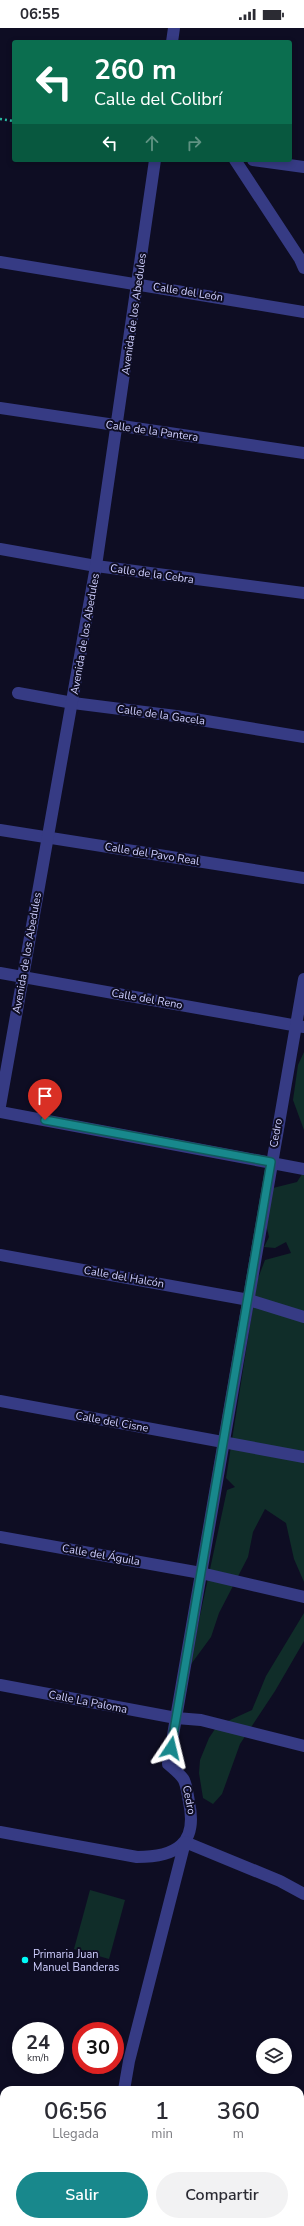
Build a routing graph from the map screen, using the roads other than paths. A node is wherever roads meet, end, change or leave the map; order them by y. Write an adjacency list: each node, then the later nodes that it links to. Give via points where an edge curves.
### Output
1 (174, 28): 2 (street)
2 (172, 40)
3 (155, 162): 9 (street, Avenida de los Abedules)
4 (236, 162): 8 (street)
5 (268, 162): 6 (street)
6 (304, 167)
7 (0, 262): 9 (street, Calle del León)
8 (304, 268)
9 (138, 284): 10 (street, Calle del León); 12 (street, Avenida de los Abedules)
10 (304, 312)
11 (0, 408): 12 (street, Calle de la Pantera)
12 (118, 426): 13 (street, Calle de la Pantera); 15 (street, Avenida de los Abedules)
13 (304, 453)
14 (0, 548): 15 (street, Calle de la Cebra)
15 (96, 566): 16 (street, Calle de la Cebra); 18 (street, Avenida de los Abedules)
16 (304, 593)
17 (18, 693): 18 (street, Calle de la Gacela)
18 (73, 703): 19 (street, Calle de la Gacela, via 176,716); 21 (street, Avenida de los Abedules)
19 (304, 737)
20 (0, 830): 21 (street, Calle del Pavo Real)
21 (48, 837): 22 (street, Calle del Pavo Real); 24 (street, Avenida de los Abedules)
22 (304, 878)
23 (0, 973): 24 (street, Calle del Reno)
24 (22, 977): 26 (street, Calle del Reno); 27 (street, Avenida de los Abedules)
25 (304, 979): 26 (street, Cedro)
26 (299, 1026): 29 (street, Cedro)
27 (0, 1106)
28 (0, 1112): 29 (street)
29 (271, 1162): 30 (street); 32 (street, Cedro)
30 (304, 1169)
31 (0, 1255): 32 (street, Calle del Halcón)
32 (249, 1300): 33 (street, Calle del Halcón); 35 (street, Cedro)
33 (304, 1317)
34 (0, 1401): 35 (street, Calle del Cisne)
35 (224, 1442): 36 (street, Calle del Cisne); 38 (street, Cedro)
36 (304, 1457)
37 (0, 1537): 38 (street, Calle del Águila)
38 (201, 1573): 39 (street, Calle del Águila); 41 (street, Cedro)
39 (304, 1597)
40 (0, 1685): 41 (street, Calle La Paloma)
41 (176, 1718): 42 (street, Calle La Paloma, via 201,1720); 44 (street, Cedro, via 168,1764 184,1778 193,1820)
42 (304, 1746)
43 (0, 1832): 44 (street, via 137,1857 156,1857 174,1850)
44 (185, 1842): 45 (street, via 280,1881); 46 (street)
45 (304, 1894)
46 (125, 2086)

